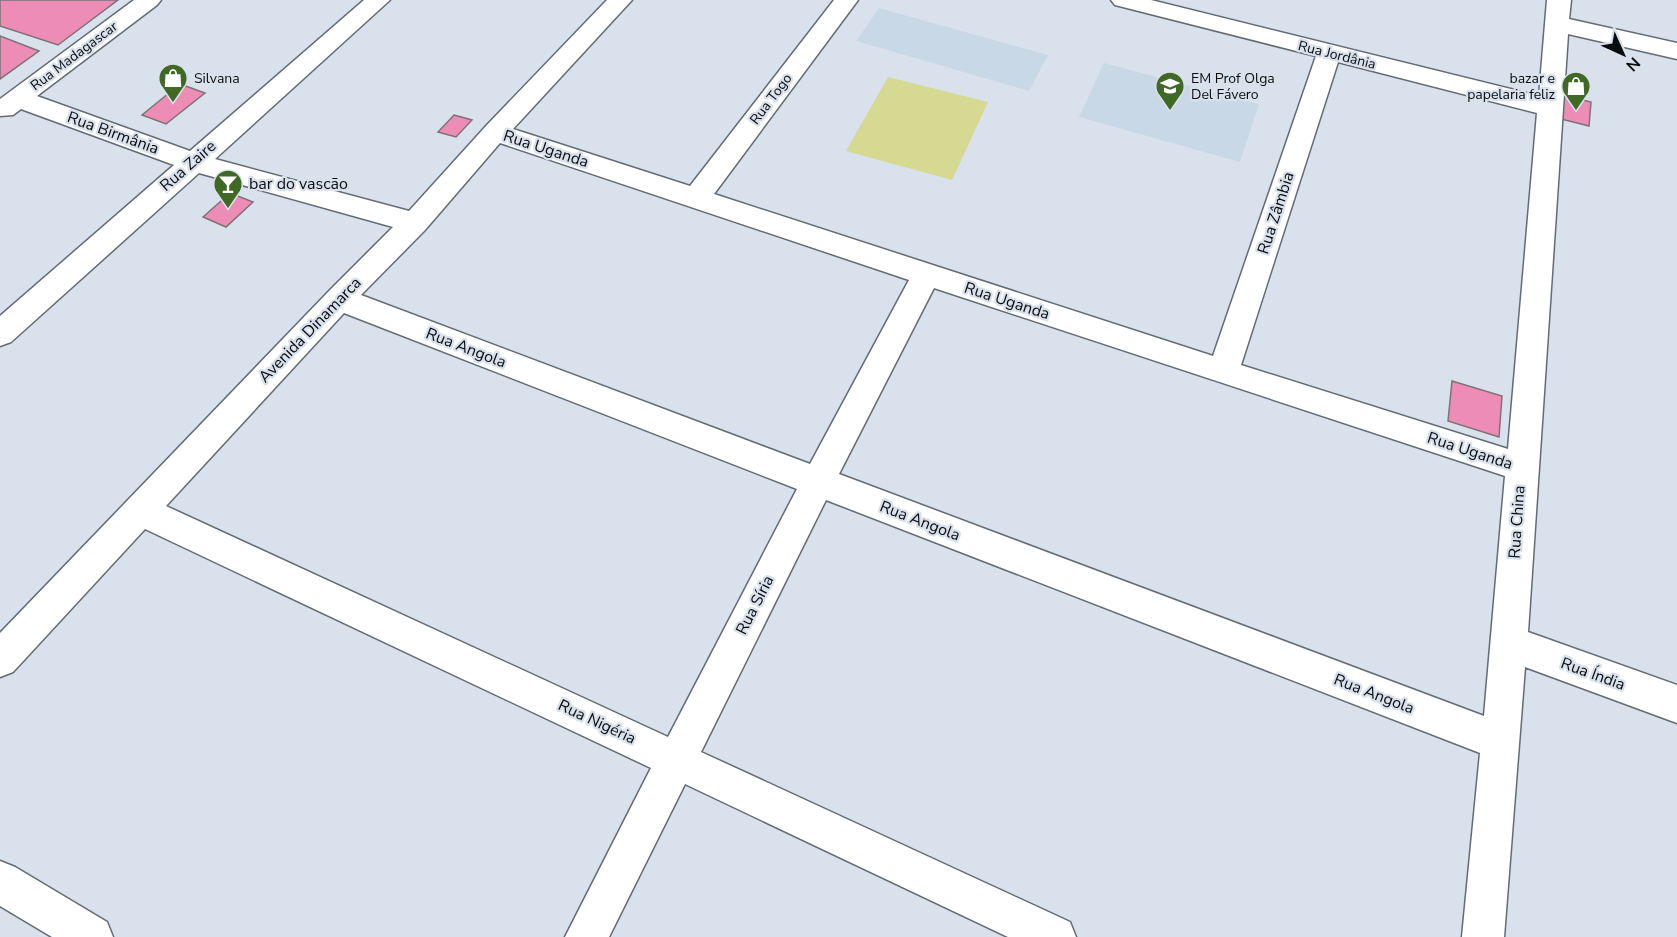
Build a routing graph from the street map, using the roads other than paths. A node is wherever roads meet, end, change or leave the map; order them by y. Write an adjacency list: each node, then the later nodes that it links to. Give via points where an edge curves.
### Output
1 (149, 0): 9 (street, Rua Madagascar)
2 (378, 0): 12 (street, Rua Zaire)
3 (620, 0): 11 (street, Avenida Dinamarca)
4 (846, 0): 13 (street, Rua Togo)
5 (1123, 0): 8 (street, Rua Jordânia)
6 (1558, 12): 7 (street); 10 (street, Rua China)
7 (1677, 51)
8 (1329, 52): 10 (street, Rua Jordânia); 18 (street, Rua Zâmbia)
9 (9, 106): 12 (street, Rua Birmânia)
10 (1551, 108): 19 (street, Rua China)
11 (495, 132): 13 (street, Rua Uganda); 14 (street, Avenida Dinamarca)
12 (192, 162): 14 (street, Rua Birmânia); 17 (street, Rua Zaire)
13 (696, 198): 15 (street, Rua Uganda)
14 (415, 223): 16 (street, Avenida Dinamarca)
15 (926, 275): 18 (street, Rua Uganda); 20 (street, Rua Síria)
16 (339, 299): 20 (street, Rua Angola); 21 (street, Avenida Dinamarca)
17 (0, 334)
18 (1223, 372): 19 (street, Rua Uganda)
19 (1521, 467): 22 (street, Rua China)
20 (818, 482): 25 (street, Rua Angola); 26 (street, Rua Síria)
21 (138, 510): 23 (street, Avenida Dinamarca); 26 (street, Rua Nigéria)
22 (1508, 644): 24 (street, Rua Índia); 25 (street, Rua China)
23 (0, 659)
24 (1677, 704)
25 (1501, 742): 31 (street, Rua China)
26 (678, 759): 29 (street, Rua Síria); 30 (street, Rua Nigéria)
27 (0, 882): 28 (street)
28 (92, 937)
29 (586, 937)
30 (1055, 937)
31 (1483, 937)

